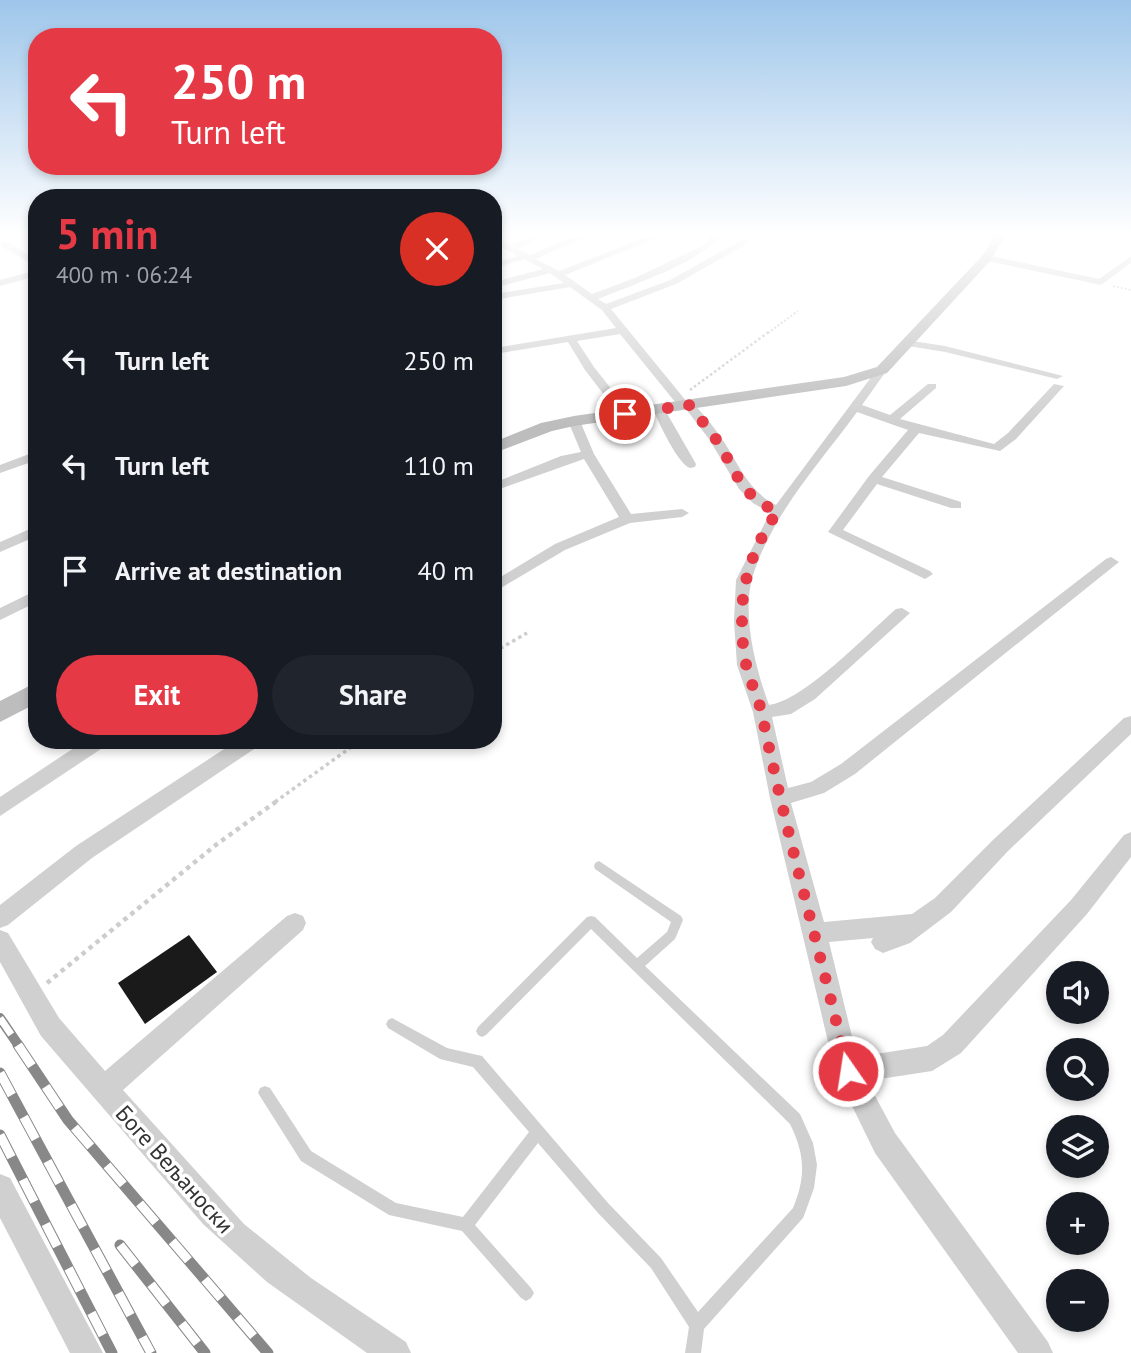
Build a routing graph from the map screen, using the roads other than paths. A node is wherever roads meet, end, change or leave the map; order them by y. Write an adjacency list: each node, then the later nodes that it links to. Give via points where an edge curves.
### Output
1 (592, 298): 4 (street)
2 (631, 298): 4 (street)
3 (948, 298): 7 (main road)
4 (605, 308): 5 (street)
5 (625, 330): 6 (street); 11 (street)
6 (571, 339): 8 (street); 14 (street)
7 (906, 343): 9 (main road); 17 (street, via 956,351 1058,381 1001,446 989,448)
8 (502, 350)
9 (882, 370): 11 (main road, via 846,381); 12 (street)
10 (932, 386): 15 (street)
11 (686, 406): 13 (main road); 26 (street, via 721,447 741,485 758,503)
12 (856, 407): 15 (street); 26 (street)
13 (659, 410): 14 (main road); 21 (street)
14 (625, 414): 16 (main road)
15 (892, 420): 17 (street)
16 (574, 421): 18 (main road); 19 (street)
17 (916, 429): 23 (street)
18 (502, 445)
19 (587, 454): 24 (street); 28 (street)
20 (28, 458): 22 (street)
21 (690, 464)
22 (0, 469)
23 (874, 479): 25 (street); 32 (street, via 835,532)
24 (502, 484)
25 (956, 505)
26 (778, 511): 38 (street, via 744,580 741,621 746,666)
27 (682, 513): 28 (street)
28 (627, 519): 33 (street, via 560,547)
29 (28, 534): 30 (street)
30 (0, 548)
31 (1111, 562): 43 (street, via 848,769 817,788)
32 (925, 574)
33 (502, 582)
34 (28, 600): 36 (street)
35 (902, 613): 38 (street, via 809,695 785,709)
36 (0, 615)
37 (28, 696): 39 (main road)
38 (762, 712): 43 (street)
39 (0, 713)
40 (1131, 723): 49 (street, via 943,905)
41 (87, 749): 44 (street)
42 (239, 749): 47 (street, via 84,852)
43 (779, 797): 50 (street)
44 (0, 808)
45 (1131, 841): 56 (street, via 1079,907 953,1044 932,1058)
46 (599, 866): 53 (lane, via 677,920 671,935)
47 (0, 918)
48 (295, 923): 57 (street)
49 (916, 924): 50 (street); 52 (street, via 902,936)
50 (816, 933): 56 (street)
51 (0, 940): 57 (street, Боге Вељаноски, via 50,1027)
52 (883, 942)
53 (638, 965): 55 (lane, via 591,921); 63 (lane, via 795,1119 808,1142 806,1194 797,1213)
54 (392, 1024): 59 (lane, via 445,1054 477,1061)
55 (482, 1031)
56 (848, 1071): 67 (street, via 885,1143)
57 (104, 1089): 65 (street, Боге Вељаноски, via 240,1242 309,1296)
58 (265, 1093): 61 (lane, via 306,1156 394,1210)
59 (538, 1132): 61 (lane); 63 (lane, via 656,1264)
60 (0, 1188): 64 (street)
61 (467, 1225): 62 (lane)
62 (526, 1293)
63 (697, 1325): 66 (lane)
64 (87, 1353)
65 (395, 1353)
66 (693, 1353)
67 (1037, 1353)

